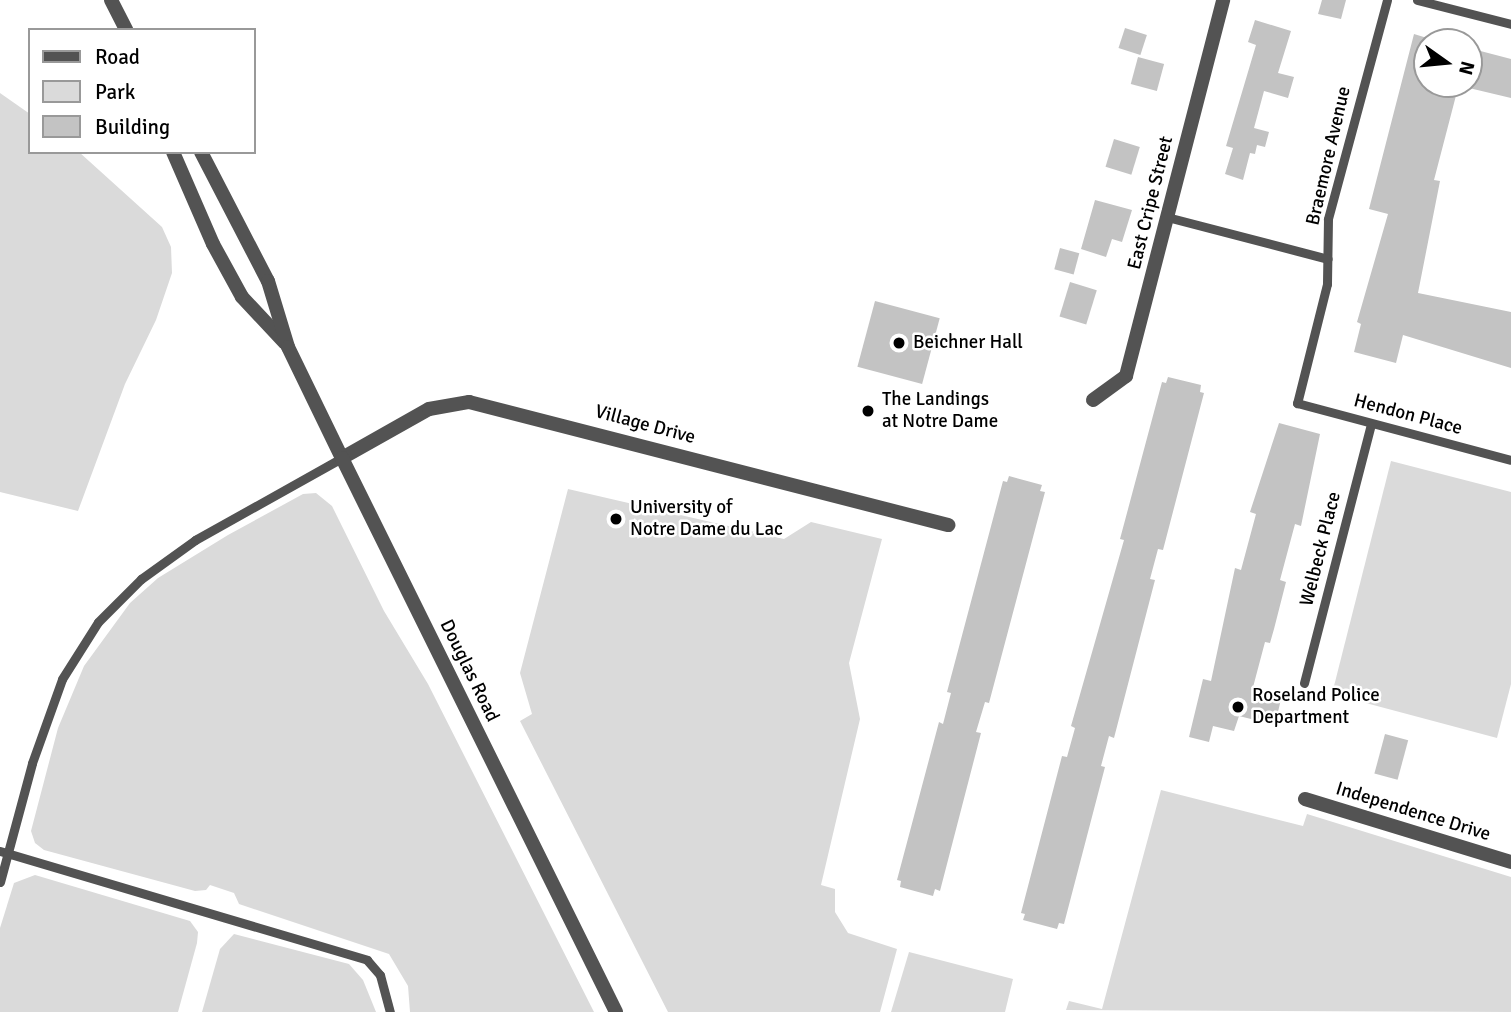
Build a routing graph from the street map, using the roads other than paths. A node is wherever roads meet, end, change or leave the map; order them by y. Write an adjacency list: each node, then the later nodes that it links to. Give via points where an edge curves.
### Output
1 (111, 0): 6 (street)
2 (1223, 0): 9 (street, East Cripe Street)
3 (1387, 0): 10 (lane, Braemore Avenue, via 1328,219)
4 (1417, 0): 5 (lane)
5 (1511, 24)
6 (125, 28)
7 (174, 154): 11 (street, Douglas Road, via 242,297)
8 (202, 154): 11 (street, Douglas Road, via 268,281)
9 (1167, 218): 10 (lane); 12 (street, East Cripe Street, via 1126,376)
10 (1328, 259): 13 (lane, Braemore Avenue, via 1327,284)
11 (288, 346): 15 (street, Douglas Road)
12 (1093, 400)
13 (1297, 403): 14 (lane, Hendon Place)
14 (1371, 423): 16 (lane, Hendon Place); 18 (lane, Welbeck Place)
15 (342, 458): 17 (street, Village Drive, via 429,409 469,402); 20 (lane, via 195,540 141,579 98,622 62,679); 24 (street, Douglas Road)
16 (1511, 460)
17 (948, 525)
18 (1304, 683)
19 (1305, 799): 21 (street, Independence Drive)
20 (4, 852): 22 (lane); 23 (lane, via 367,960 380,975)
21 (1511, 862)
22 (0, 882)
23 (390, 1012)
24 (616, 1012)

